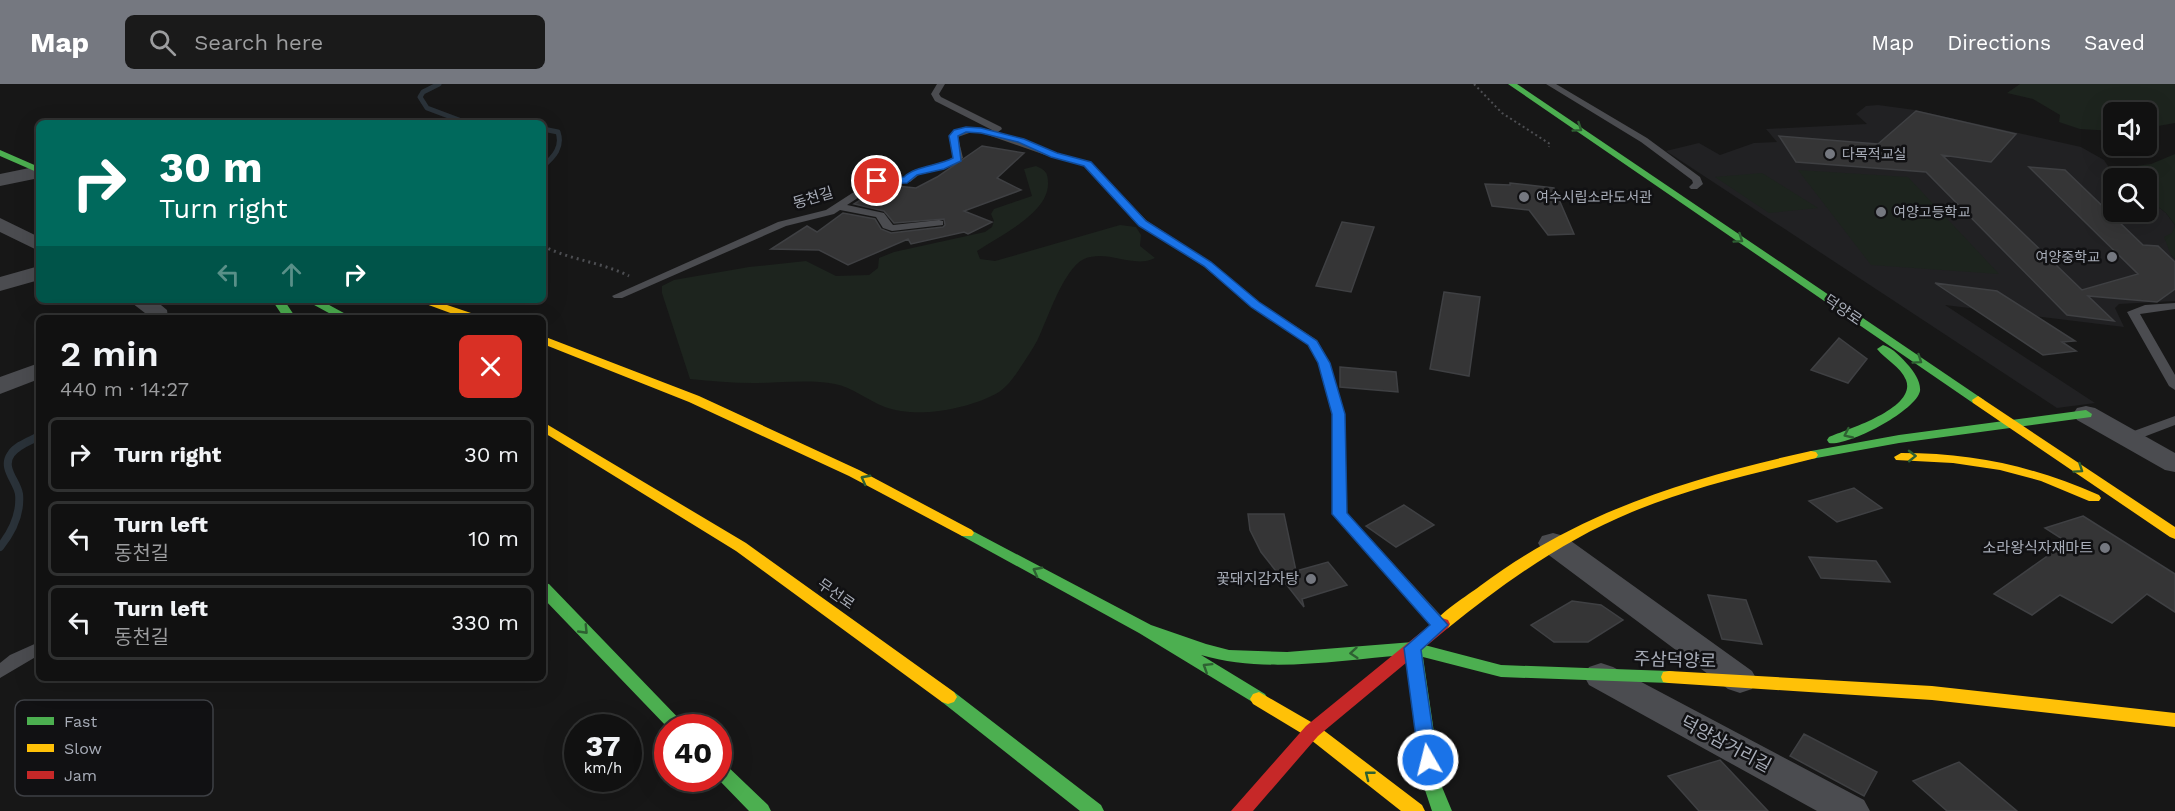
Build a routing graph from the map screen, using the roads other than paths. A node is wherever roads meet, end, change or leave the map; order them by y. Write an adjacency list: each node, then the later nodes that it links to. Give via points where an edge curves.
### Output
1 (940, 84): 5 (lane, via 935,94 938,99)
2 (1512, 84): 11 (street, 덕양로, one-way to 11)
3 (1531, 84): 10 (street)
4 (1550, 84): 10 (lane, via 1684,168 1699,181)
5 (1021, 140): 12 (lane, 동천길, via 981,131 957,132 953,136 957,159 914,173 907,180 877,181); 44 (lane, 동천길, via 1045,152 1087,164 1143,223 1207,264 1255,304 1312,343 1324,363 1338,414 1340,514)
6 (0, 153): 7 (street)
7 (36, 170)
8 (36, 172): 9 (street)
9 (0, 180)
10 (1699, 190): 11 (street)
11 (1669, 192): 19 (street, 덕양로, one-way to 19)
12 (840, 207): 13 (lane, via 880,215 892,228); 18 (lane, 동천길, via 782,224)
13 (939, 223)
14 (0, 224): 15 (street)
15 (36, 243)
16 (36, 274): 17 (street)
17 (0, 284)
18 (618, 296)
19 (1831, 301): 35 (street, 덕양로, one-way to 35); 39 (street, one-way to 39, via 1901,366 1914,389 1911,399 1894,413)
20 (144, 303): 24 (street, via 156,310)
21 (317, 303): 25 (street)
22 (430, 303): 26 (street)
23 (2175, 306): 30 (lane, via 2133,312)
24 (156, 315)
25 (340, 315)
26 (467, 315)
27 (546, 341): 45 (street, one-way to 27, via 854,473 694,399)
28 (36, 371): 29 (street)
29 (0, 386)
30 (2175, 386)
31 (2021, 406): 33 (street)
32 (2086, 414): 33 (street); 38 (street)
33 (2040, 420): 35 (street); 37 (street)
34 (2175, 420): 38 (lane)
35 (2011, 424): 39 (street); 41 (street, 덕양로, one-way to 41)
36 (546, 428): 56 (street, 무선로, via 741,548 969,711)
37 (2060, 432)
38 (2128, 438): 40 (street)
39 (1791, 460): 41 (street, one-way to 41, via 1972,458 2018,467 2063,483); 42 (street, via 1638,504)
40 (2175, 464)
41 (2175, 536)
42 (1553, 543): 44 (street); 50 (street)
43 (546, 591): 51 (street, one-way to 51)
44 (1440, 625): 46 (street)
45 (1145, 629): 46 (street, 주삼덕양로, one-way to 45, via 1255,658 1204,650); 53 (street, one-way to 45)
46 (1413, 648): 49 (street, 주삼덕양로, via 1502,671); 53 (street); 59 (street, via 1431,778)
47 (36, 649): 48 (lane)
48 (0, 672)
49 (1601, 676): 50 (street, 주삼덕양로); 60 (street, 덕양삼거리길)
50 (1740, 680): 52 (street, 주삼덕양로, via 1932,693)
51 (665, 714)
52 (2175, 720)
53 (1312, 731): 57 (street); 58 (street, one-way to 53)
54 (732, 782): 55 (street)
55 (761, 811)
56 (1094, 811)
57 (1241, 811)
58 (1415, 811)
59 (1442, 811)
60 (1851, 811)

